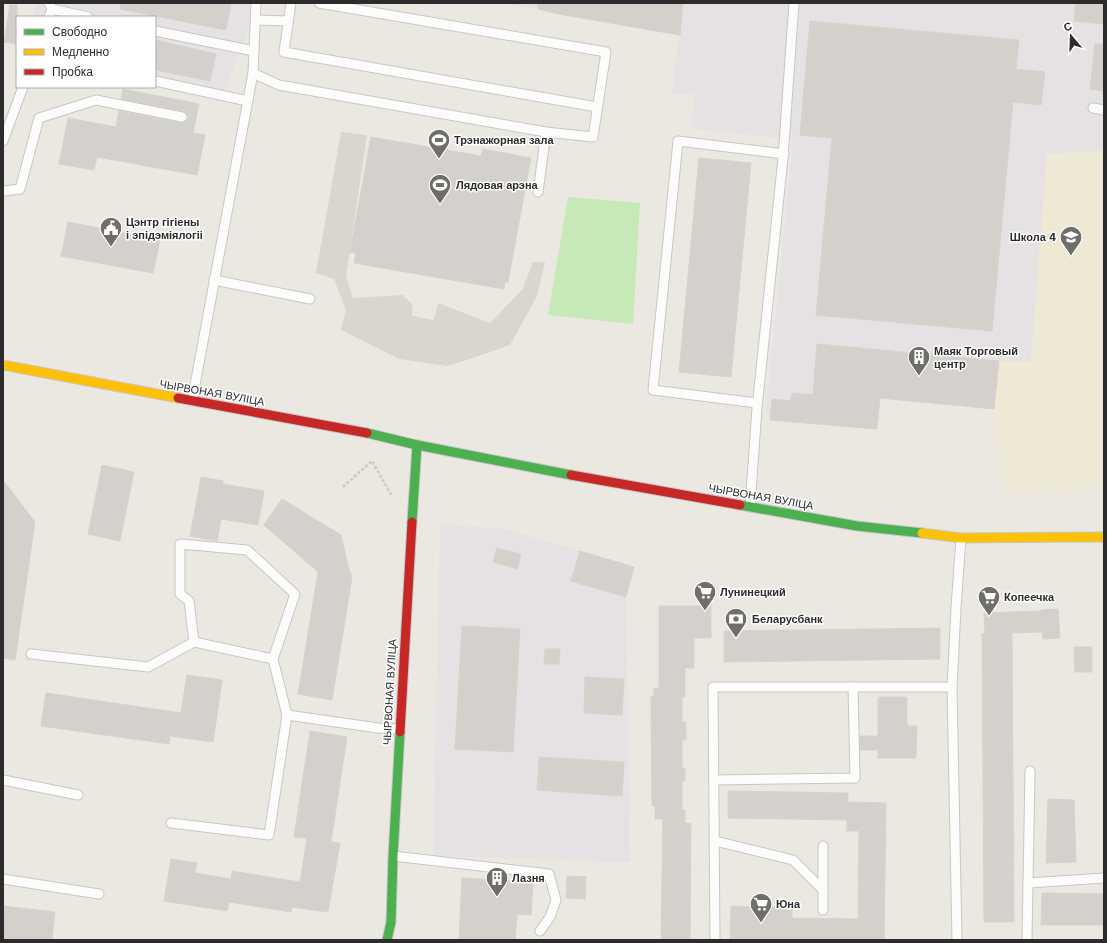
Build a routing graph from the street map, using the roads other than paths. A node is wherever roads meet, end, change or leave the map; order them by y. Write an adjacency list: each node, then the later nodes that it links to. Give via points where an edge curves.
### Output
1 (256, 3): 7 (lane)
2 (291, 3): 8 (lane)
3 (318, 3): 15 (lane, via 606,52)
4 (794, 3): 21 (lane)
5 (50, 10): 6 (lane)
6 (83, 16)
7 (256, 20): 8 (lane); 10 (lane)
8 (288, 21): 15 (lane, via 284,52)
9 (156, 31): 10 (lane)
10 (254, 51): 11 (lane)
11 (253, 73): 14 (lane); 19 (lane, via 279,85)
12 (156, 81): 14 (lane)
13 (22, 88): 20 (lane)
14 (248, 101): 24 (lane)
15 (596, 107): 19 (lane, via 593,138)
16 (1093, 108): 17 (lane)
17 (1104, 110)
18 (182, 117): 22 (lane, via 96,100 39,118 20,189)
19 (546, 132): 23 (lane)
20 (3, 141)
21 (784, 154): 28 (lane); 28 (lane, via 678,141 653,390)
22 (3, 191)
23 (538, 192)
24 (214, 280): 25 (lane); 27 (lane)
25 (310, 299)
26 (3, 365): 27 (main road, ЧЫРВОНАЯ ВУЛІЦА)
27 (192, 401): 29 (main road, ЧЫРВОНАЯ ВУЛІЦА)
28 (757, 403): 30 (lane)
29 (417, 445): 30 (main road, ЧЫРВОНАЯ ВУЛІЦА); 39 (main road, ЧЫРВОНАЯ ВУЛІЦА)
30 (750, 507): 32 (main road, ЧЫРВОНАЯ ВУЛІЦА, via 857,526)
31 (1104, 537): 32 (main road, ЧЫРВОНАЯ ВУЛІЦА)
32 (961, 538): 37 (lane)
33 (194, 642): 34 (lane, via 148,667); 35 (lane); 35 (lane, via 189,601 180,594 180,544 247,550 295,594)
34 (31, 654)
35 (273, 658): 38 (lane)
36 (853, 687): 37 (lane); 42 (lane, via 855,778); 42 (lane, via 713,687)
37 (952, 687): 57 (lane)
38 (287, 715): 39 (lane); 44 (lane, via 269,835)
39 (400, 730): 47 (main road, ЧЫРВОНАЯ ВУЛІЦА)
40 (1030, 771): 50 (lane)
41 (3, 780): 43 (lane)
42 (714, 780): 45 (lane)
43 (78, 795)
44 (172, 823)
45 (715, 841): 51 (lane, via 792,860); 56 (lane)
46 (823, 846): 51 (lane)
47 (393, 856): 54 (lane, via 549,874 556,900 550,917); 55 (main road, ЧЫРВОНАЯ ВУЛІЦА, via 391,922)
48 (1104, 878): 50 (lane)
49 (3, 879): 52 (lane)
50 (1028, 883): 58 (lane)
51 (823, 890): 53 (lane)
52 (98, 894)
53 (823, 910)
54 (540, 931)
55 (387, 940)
56 (716, 940)
57 (957, 940)
58 (1027, 940)

